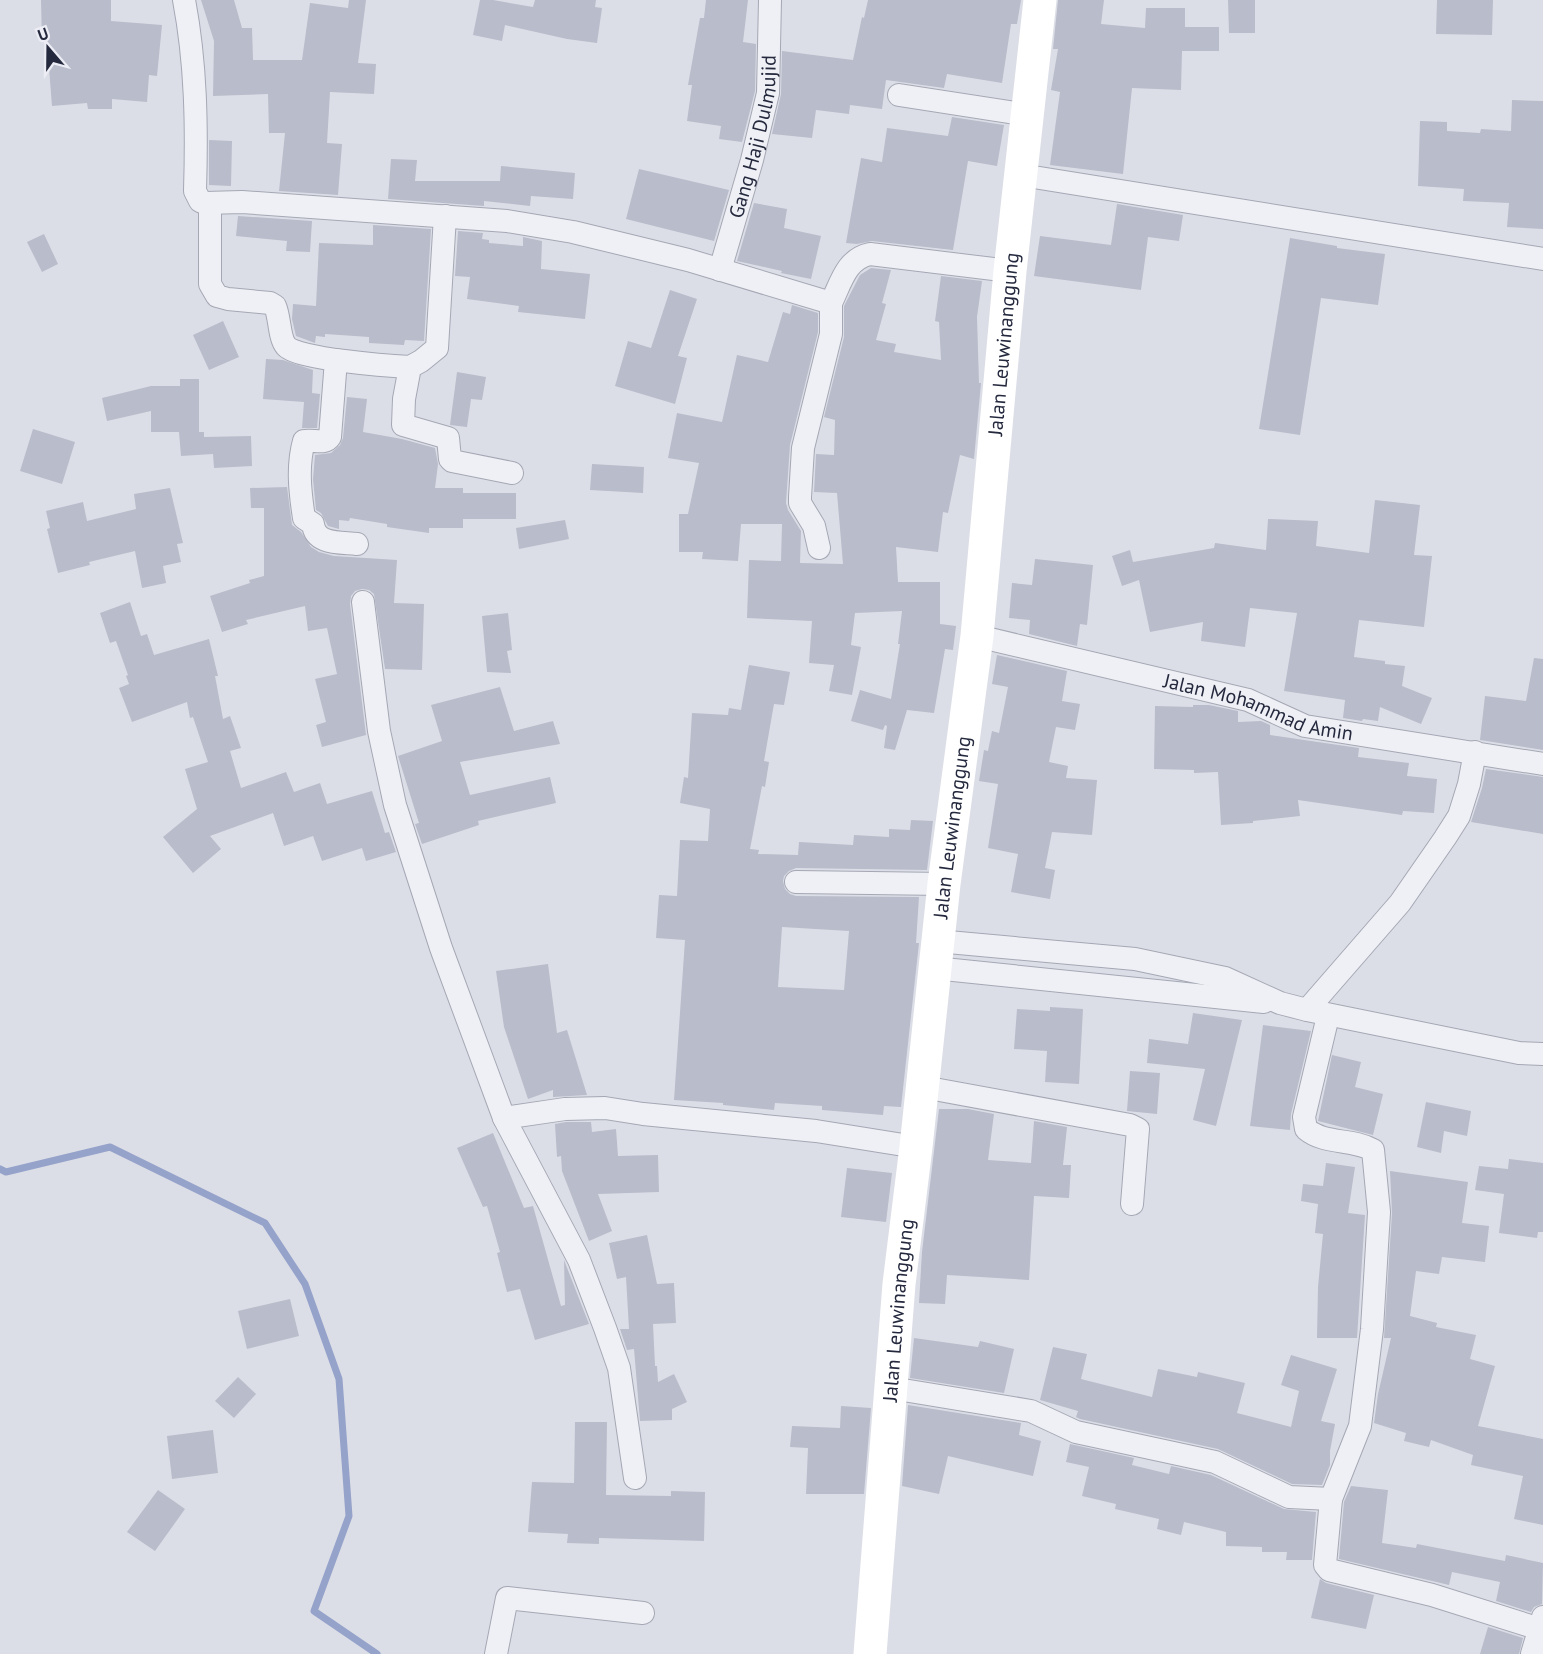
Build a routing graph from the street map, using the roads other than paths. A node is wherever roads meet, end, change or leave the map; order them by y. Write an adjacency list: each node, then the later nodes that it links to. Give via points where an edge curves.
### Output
1 (184, 0): 7 (street, via 196,103 195,191 200,201)
2 (770, 0): 10 (street, Gang Haji Dulmujid, via 768,93)
3 (1040, 0): 5 (main road, Jalan Leuwinanggung)
4 (899, 95): 5 (street)
5 (1028, 115): 6 (main road, Jalan Leuwinanggung)
6 (1021, 175): 9 (street); 11 (main road, Jalan Leuwinanggung)
7 (210, 203): 8 (street); 13 (street, via 210,284 215,294 270,303 277,311 287,348)
8 (445, 216): 10 (street, via 573,232); 14 (street, via 437,348)
9 (1543, 259)
10 (720, 270): 12 (street)
11 (1010, 271): 12 (street, via 870,254 860,256 848,268); 19 (main road, Jalan Leuwinanggung)
12 (831, 303): 17 (street, via 831,334 803,448 800,497)
13 (336, 360): 14 (street); 16 (street, via 330,437 322,442 304,441 299,474 301,493 304,518 314,524 314,532 320,538)
14 (410, 367): 15 (street, via 403,425 448,438 452,461)
15 (512, 473)
16 (357, 544)
17 (819, 548)
18 (363, 602): 28 (street, via 379,731 395,805 441,948)
19 (977, 636): 20 (street, Jalan Mohammad Amin, via 1248,700 1305,726); 23 (main road, Jalan Leuwinanggung)
20 (1475, 752): 21 (street, Jalan Mohammad Amin); 25 (street, via 1459,816 1400,903)
21 (1543, 764)
22 (796, 882): 23 (street)
23 (944, 884): 24 (main road, Jalan Leuwinanggung)
24 (936, 954): 25 (street, via 1280,1003); 27 (main road, Jalan Leuwinanggung)
25 (1317, 1013): 26 (street, via 1519,1053); 33 (street, via 1304,1117 1306,1129 1315,1137 1373,1150 1379,1212 1372,1329 1360,1426)
26 (1543, 1054)
27 (923, 1087): 29 (main road, Jalan Leuwinanggung); 30 (street, via 1138,1129)
28 (504, 1118): 29 (street, via 604,1108 816,1131); 32 (street, via 579,1260 605,1328 619,1368)
29 (916, 1147): 31 (main road, Jalan Leuwinanggung)
30 (1132, 1204)
31 (891, 1388): 33 (street, via 1031,1411 1076,1432 1215,1462 1289,1497); 37 (main road, Jalan Leuwinanggung)
32 (635, 1478)
33 (1332, 1498): 35 (street, via 1325,1557 1329,1570)
34 (643, 1613): 36 (street, via 507,1598)
35 (1542, 1626): 38 (street)
36 (496, 1654)
37 (870, 1654)
38 (1532, 1654)

